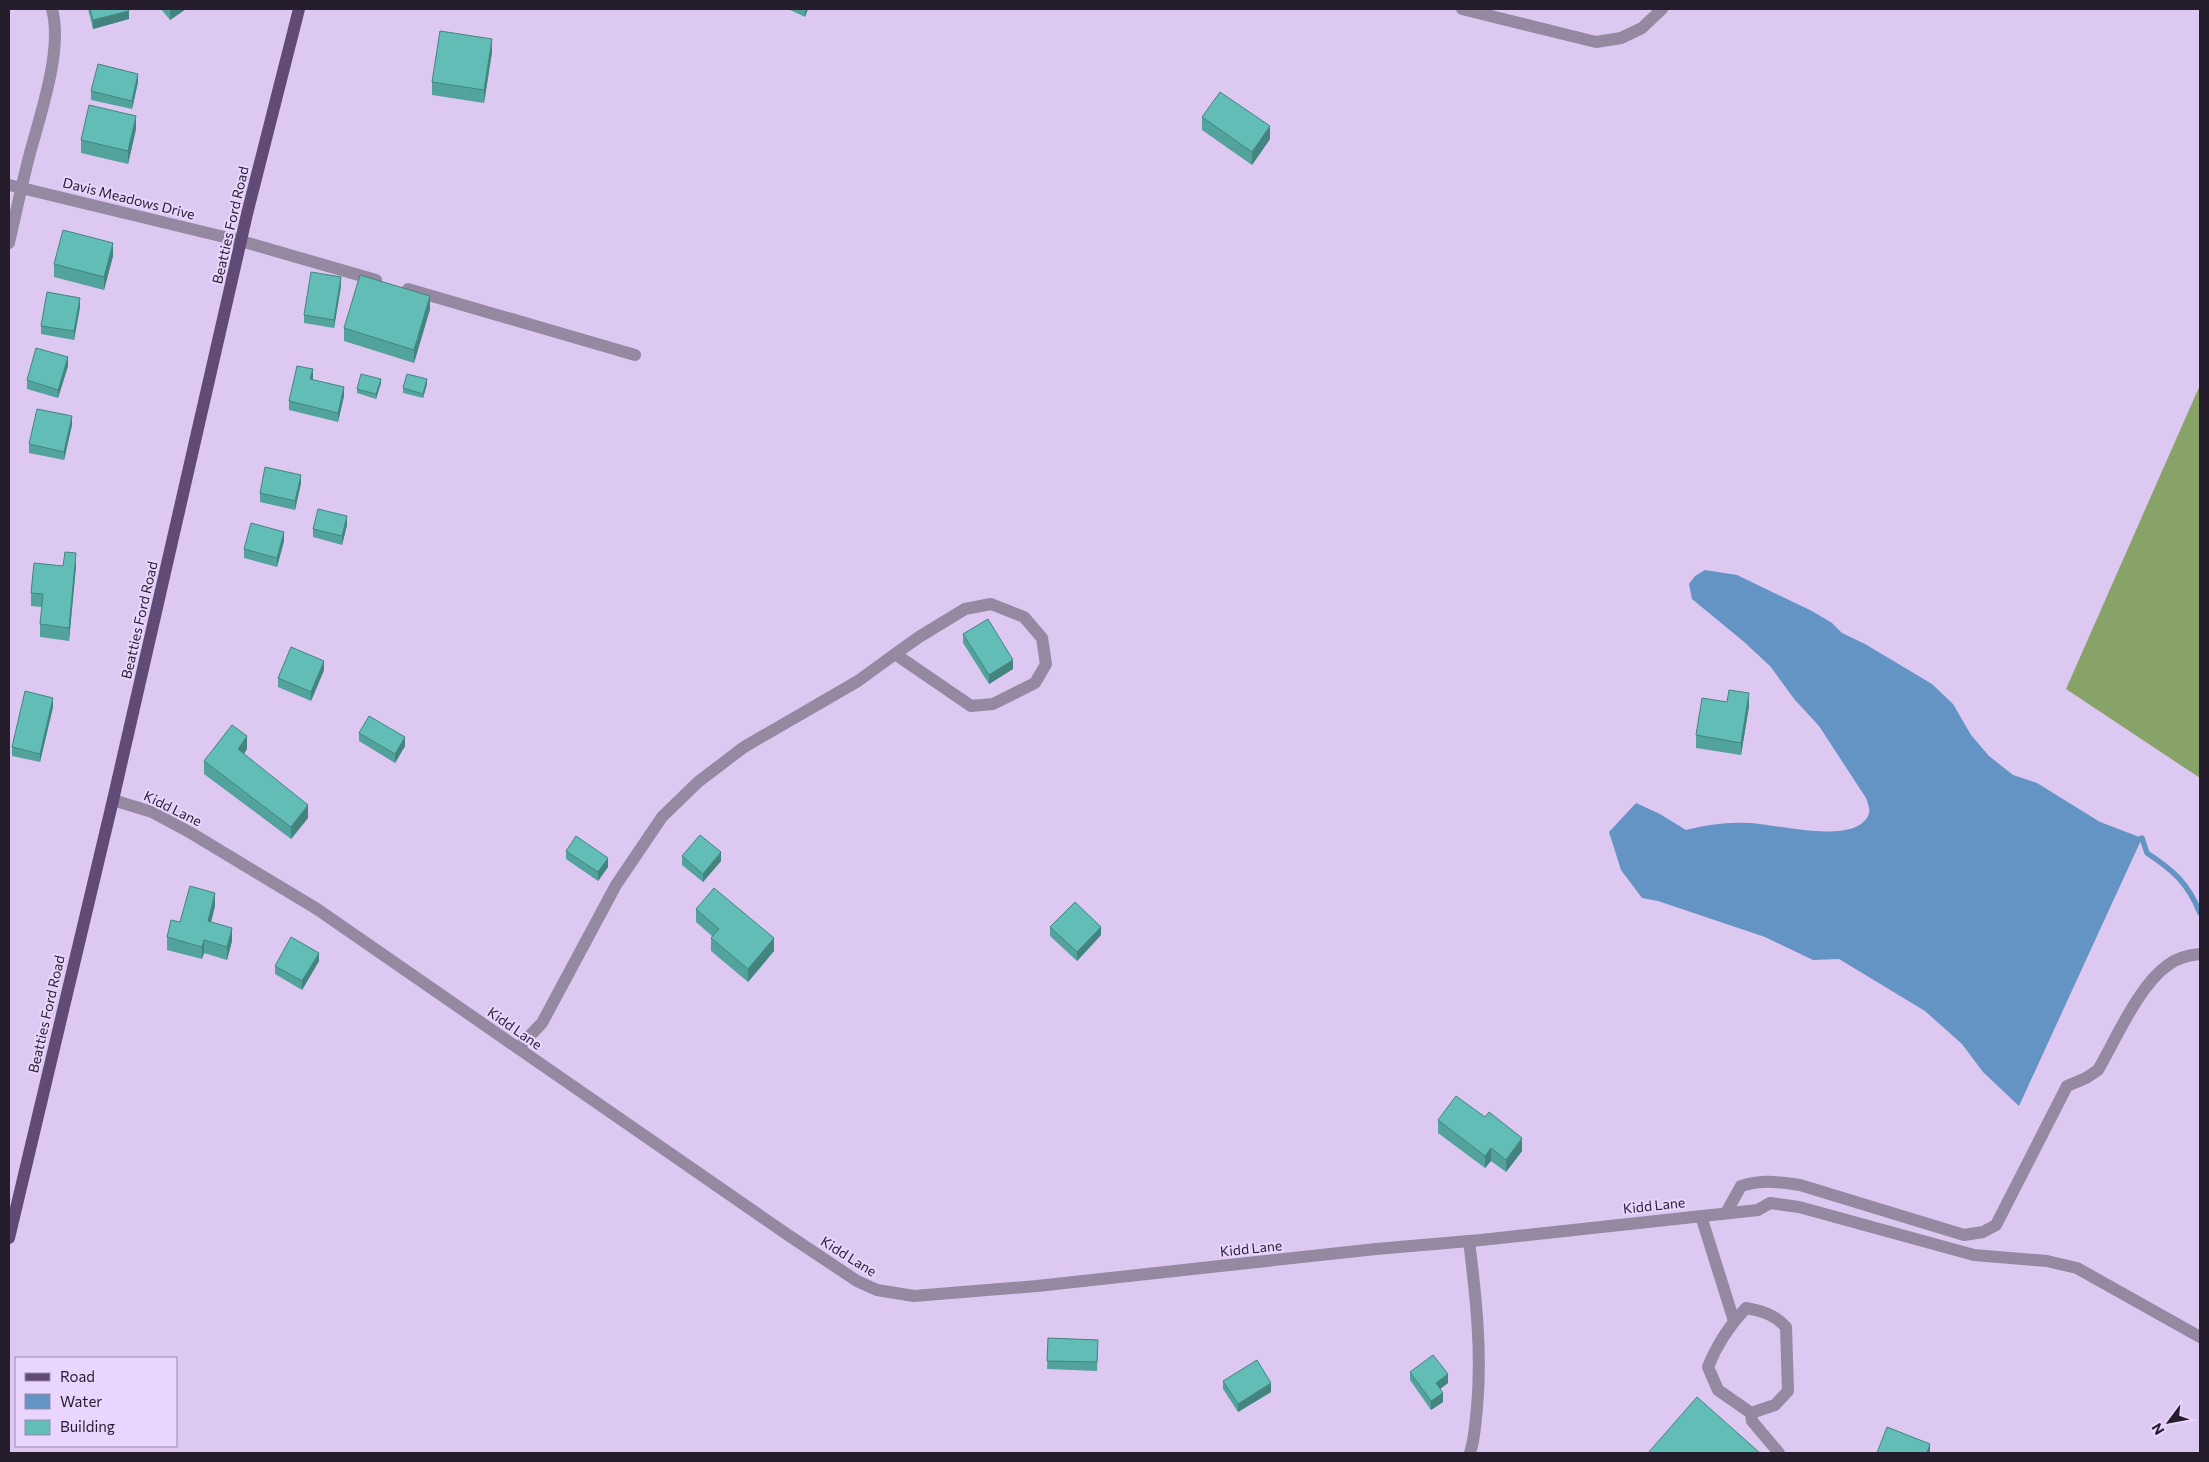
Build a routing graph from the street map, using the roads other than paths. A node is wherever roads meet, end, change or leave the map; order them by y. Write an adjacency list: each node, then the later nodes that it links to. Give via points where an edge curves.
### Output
1 (52, 9): 5 (street, via 55,19 51,76)
2 (299, 9): 6 (main road, Beatties Ford Road)
3 (1462, 9): 4 (street, via 1596,42 1621,38 1642,28)
4 (1662, 9)
5 (15, 186): 6 (street, Davis Meadows Drive); 7 (street)
6 (241, 241): 8 (street, Davis Meadows Drive); 10 (main road, Beatties Ford Road)
7 (9, 243)
8 (635, 355)
9 (895, 654): 9 (street, via 965,609 991,604 1024,617 1042,638 1046,664 1035,683 993,704 971,706); 12 (street, via 858,681 744,747 698,782 662,817 616,885 542,1023)
10 (113, 800): 12 (street, Kidd Lane, via 152,812 317,909); 15 (main road, Beatties Ford Road)
11 (2200, 954): 13 (street, via 2168,964 2148,984 2098,1070 2067,1086 1996,1225 1983,1232 1964,1235 1800,1185 1774,1181 1757,1181 1741,1186)
12 (518, 1048): 16 (street, Kidd Lane, via 850,1276 877,1290 895,1294 942,1294 1036,1286)
13 (1726, 1213): 14 (street, Kidd Lane); 18 (street, Kidd Lane, via 1758,1210 1770,1203 1799,1207 1974,1255 2046,1260 2077,1268)
14 (1701, 1216): 16 (street, Kidd Lane); 17 (street)
15 (9, 1238)
16 (1469, 1241): 20 (street, via 1477,1304 1479,1378 1474,1441)
17 (1734, 1321): 19 (street, via 1708,1367 1718,1390); 19 (street, via 1746,1308 1777,1317 1786,1327 1788,1391 1775,1405)
18 (2200, 1337)
19 (1751, 1413): 21 (street, via 1752,1421)
20 (1470, 1453)
21 (1779, 1453)

